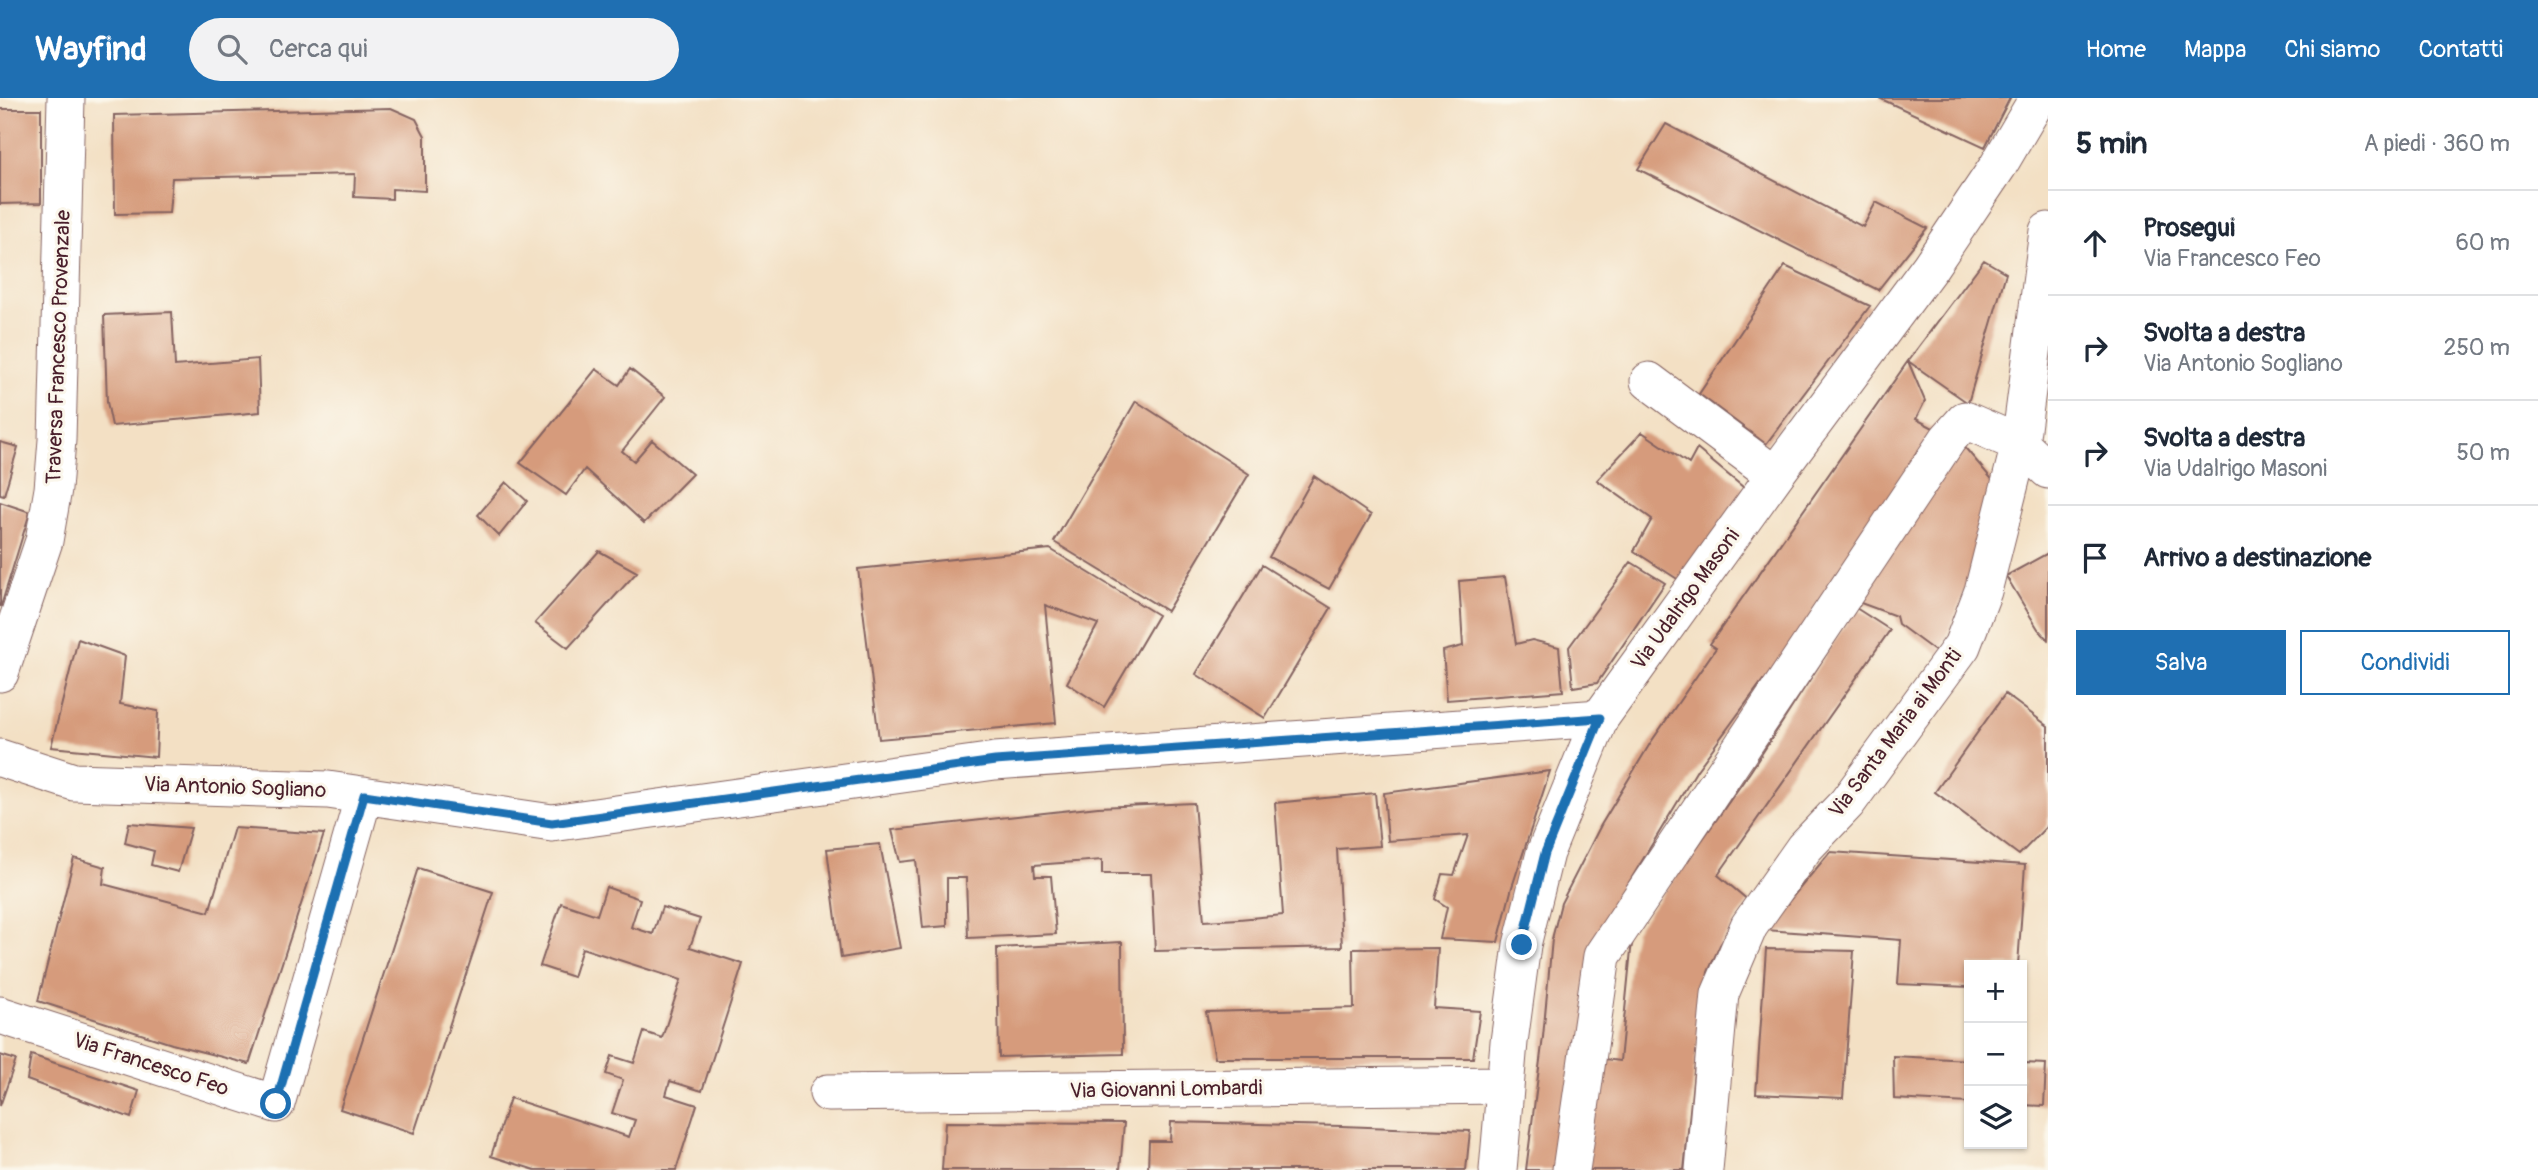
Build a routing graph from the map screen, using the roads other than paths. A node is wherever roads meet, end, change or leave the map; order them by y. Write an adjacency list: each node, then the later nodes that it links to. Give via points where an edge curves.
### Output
1 (66, 98): 8 (street, Traversa Francesco Provenzale, via 53,489 44,541)
2 (2038, 98): 7 (street, Via Udalrigo Masoni, via 1930,267)
3 (2048, 231): 5 (street, Via Santa Maria ai Monti)
4 (1649, 381): 7 (street)
5 (2020, 443): 6 (street); 16 (street, via 1965,420 1948,439 1602,956); 17 (street, Via Santa Maria ai Monti, via 1983,591 1962,646 1847,803 1804,848 1749,926 1734,960 1720,994)
6 (2048, 470)
7 (1775, 475): 9 (street, Via Udalrigo Masoni)
8 (0, 673)
9 (1600, 718): 11 (street, Via Antonio Sogliano, via 995,761 552,823); 13 (street, Via Udalrigo Masoni, via 1545,853 1522,945)
10 (0, 758): 11 (street, Via Antonio Sogliano, via 74,782)
11 (364, 795): 12 (street, Via Francesco Feo, via 276,1104)
12 (0, 1015)
13 (1505, 1085): 14 (street, Via Giovanni Lombardi); 15 (street, Via Udalrigo Masoni)
14 (828, 1093)
15 (1498, 1170)
16 (1571, 1170)
17 (1703, 1170)

